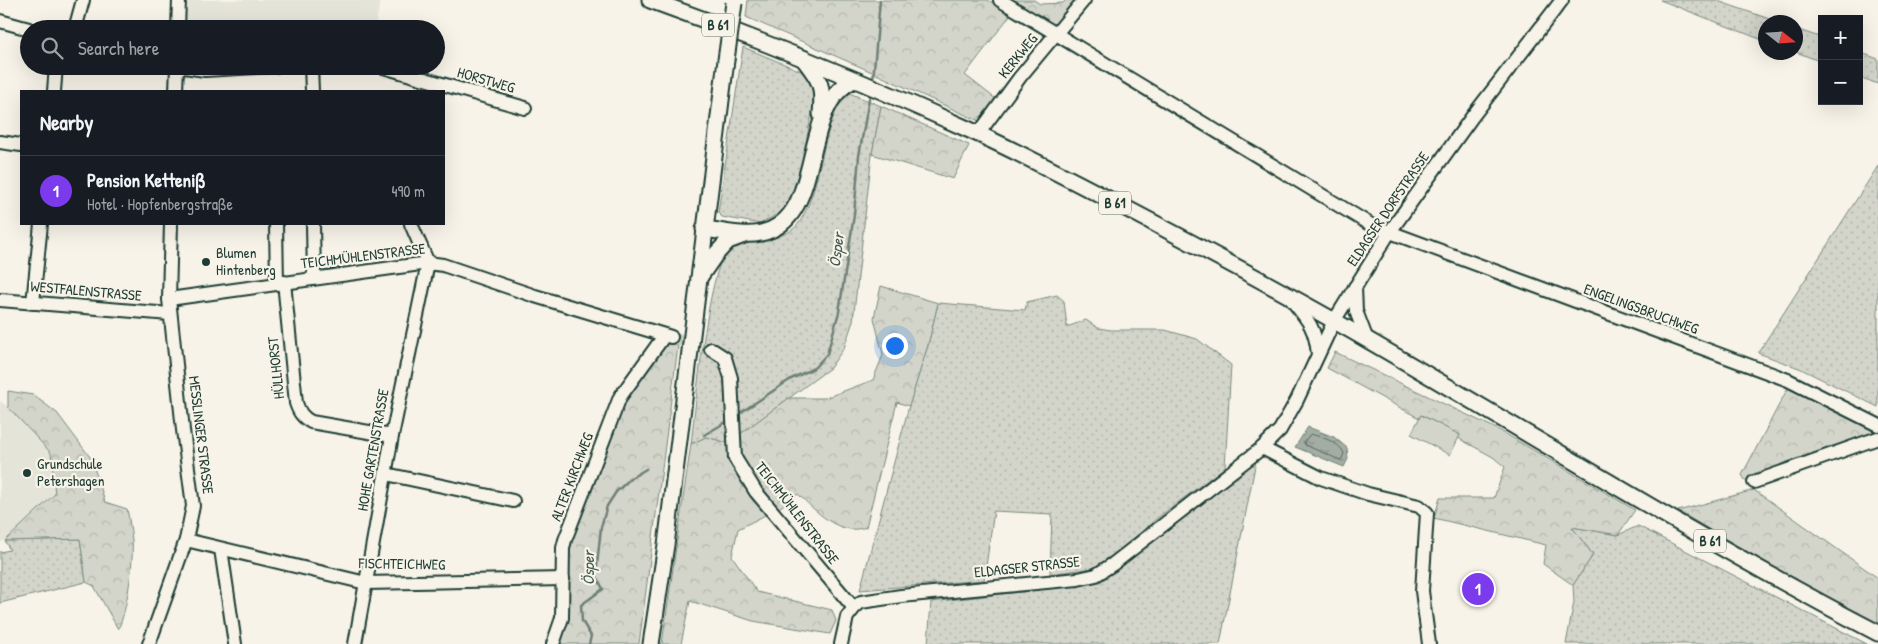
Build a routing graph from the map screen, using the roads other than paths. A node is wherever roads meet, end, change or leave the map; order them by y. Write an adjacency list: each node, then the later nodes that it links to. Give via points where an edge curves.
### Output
1 (83, 0): 8 (street)
2 (179, 0): 9 (street)
3 (650, 0): 13 (main road, B 61)
4 (1000, 0): 12 (street, ENGELINGSBRUCHWEG)
5 (1084, 0): 12 (street, KERKWEG)
6 (1562, 0): 33 (street, ELDAGSER DORFSTRASSE, via 1472,117)
7 (734, 2): 32 (main road, bridge)
8 (77, 20)
9 (178, 20)
10 (0, 21): 11 (street)
11 (20, 27)
12 (1056, 34): 24 (street, KERKWEG); 33 (street, ENGELINGSBRUCHWEG)
13 (803, 58): 18 (main road, B 61); 23 (main road, via 820,81 823,98)
14 (55, 75): 19 (street)
15 (177, 75): 20 (street)
16 (311, 75): 21 (street)
17 (411, 75): 22 (street, HORSTWEG)
18 (857, 81): 23 (main road, via 843,85 837,91); 24 (main road, B 61)
19 (54, 90)
20 (176, 90)
21 (312, 90)
22 (525, 108)
23 (820, 125): 34 (main road, via 794,210 783,223 770,230)
24 (979, 134): 40 (main road, B 61, via 1122,206)
25 (0, 142): 26 (street)
26 (20, 146)
27 (41, 225): 43 (street)
28 (170, 225): 41 (street, MESSLINGER STRASSE)
29 (276, 225): 38 (street, HÜLLHORST)
30 (313, 225): 36 (street)
31 (411, 225): 35 (street)
32 (704, 229): 34 (main road); 37 (main road)
33 (1389, 233): 39 (street, ELDAGSER DORFSTRASSE); 50 (street, ENGELINGSBRUCHWEG, via 1788,380)
34 (746, 235): 37 (main road, via 728,241)
35 (428, 264): 36 (street, TEICHMÜHLENSTRASSE); 46 (street, TEICHMÜHLENSTRASSE, via 443,265); 51 (street, HOHE GARTENSTRASSE)
36 (314, 278): 38 (street, TEICHMÜHLENSTRASSE)
37 (698, 279): 67 (main road)
38 (281, 282): 41 (street, TEICHMÜHLENSTRASSE); 51 (street, HÜLLHORST, via 299,412 311,422)
39 (1355, 286): 45 (street, ELDAGSER DORFSTRASSE); 47 (street, via 1356,311)
40 (1288, 296): 45 (main road, B 61); 49 (street, via 1309,321 1316,337)
41 (169, 298): 44 (street, MESSLINGER STRASSE)
42 (0, 300): 43 (street, WESTFALENSTRASSE)
43 (33, 303): 44 (street, WESTFALENSTRASSE)
44 (170, 314): 57 (street, MESSLINGER STRASSE, via 193,506)
45 (1334, 321): 47 (main road, B 61); 49 (street, ELDAGSER DORFSTRASSE)
46 (668, 336): 59 (street, ALTER KIRCHWEG, via 620,398 565,540)
47 (1367, 340): 62 (main road, B 61, via 1670,519)
48 (711, 349): 61 (street, TEICHMÜHLENSTRASSE, via 725,358 731,378 735,458 756,492)
49 (1318, 354): 53 (street, ELDAGSER DORFSTRASSE, via 1280,430)
50 (1878, 425)
51 (392, 436): 54 (street, HOHE GARTENSTRASSE)
52 (1878, 438): 55 (street)
53 (1262, 448): 61 (street, ELDAGSER STRASSE, via 1096,575 901,596 861,602); 69 (street, via 1321,478 1419,506 1427,513 1422,591)
54 (386, 474): 56 (street); 60 (street, HOHE GARTENSTRASSE)
55 (1754, 482)
56 (513, 501)
57 (186, 540): 58 (street, FISCHTEICHWEG); 63 (street, MESSLINGER STRASSE)
58 (221, 549): 60 (street, FISCHTEICHWEG); 64 (street)
59 (563, 579): 60 (street, FISCHTEICHWEG); 66 (street, ALTER KIRCHWEG, via 562,618)
60 (366, 583): 65 (street, HOHE GARTENSTRASSE)
61 (854, 608): 68 (street, via 847,617)
62 (1878, 633)
63 (149, 644)
64 (235, 644)
65 (355, 644)
66 (553, 644)
67 (652, 644)
68 (840, 644)
69 (1429, 644)

